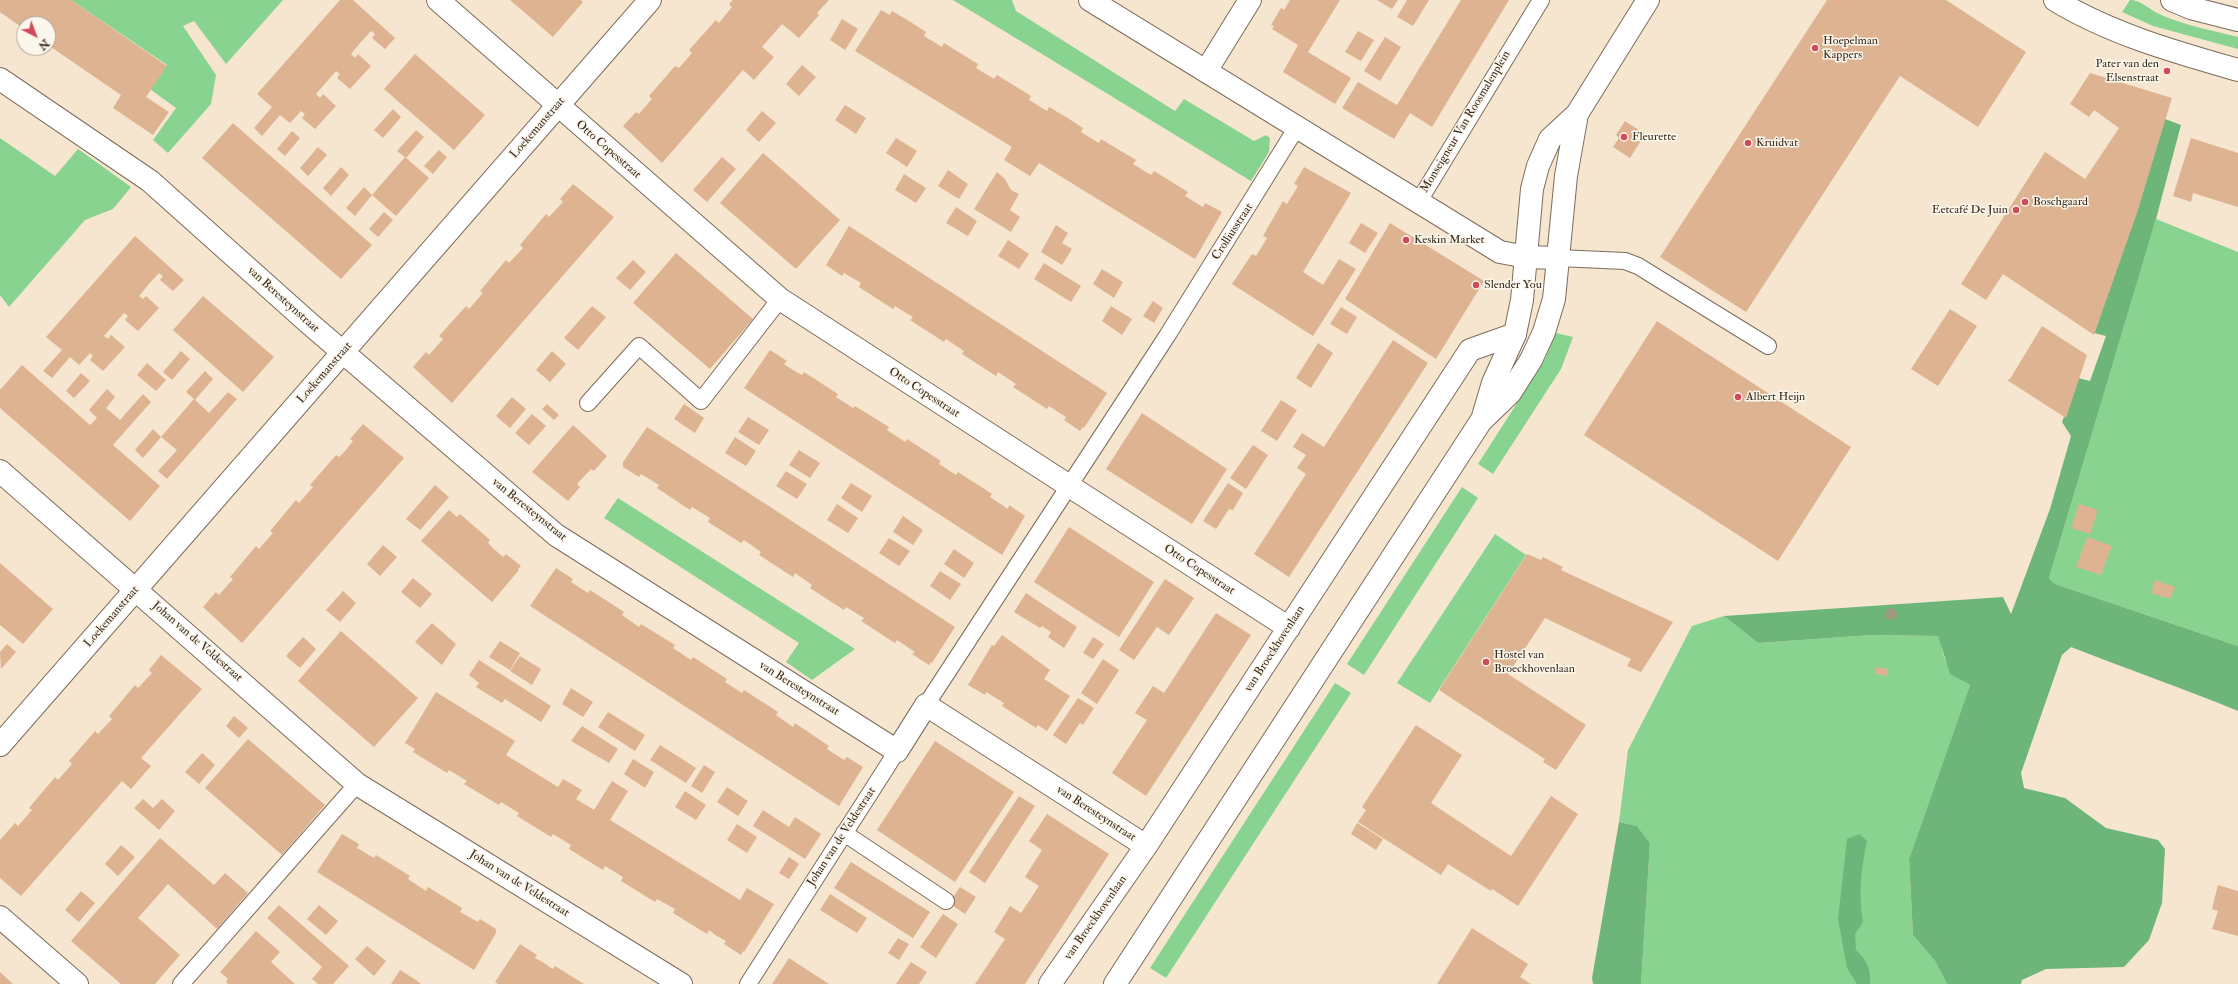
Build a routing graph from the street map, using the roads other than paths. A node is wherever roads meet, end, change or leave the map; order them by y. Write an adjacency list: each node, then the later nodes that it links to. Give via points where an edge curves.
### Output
1 (438, 0): 13 (street, Otto Copesstraat)
2 (650, 0): 13 (street, Loekemanstraat)
3 (1090, 0): 11 (street)
4 (1250, 0): 11 (street)
5 (1541, 0): 16 (lane, Monseigneur Van Roosmalenplein)
6 (1648, 0): 14 (street)
7 (2055, 0): 10 (street, via 2083,17 2109,28 2172,51)
8 (2172, 0): 9 (street, via 2191,8)
9 (2238, 20)
10 (2238, 70)
11 (1206, 71): 15 (street)
12 (0, 79): 22 (street, van Beresteynstraat, via 150,181)
13 (557, 106): 19 (street, Otto Copesstraat); 22 (street, Loekemanstraat)
14 (1577, 114): 17 (street, via 1550,139 1538,166 1532,189); 18 (street, via 1566,176)
15 (1297, 127): 16 (street); 26 (lane, Crolliusstraat, via 1167,336)
16 (1418, 201): 17 (street, Monseigneur Van Roosmalenplein, via 1500,252)
17 (1527, 257): 18 (street, Monseigneur Van Roosmalenplein); 20 (street)
18 (1558, 258): 21 (lane, Monseigneur Van Roosmalenplein, via 1625,261 1638,266); 24 (street, via 1554,299 1544,332 1531,360 1510,393)
19 (780, 299): 23 (lane, via 701,400 639,346); 26 (street, Otto Copesstraat)
20 (1515, 334): 24 (street, via 1493,383); 28 (street, van Broeckhovenlaan, via 1470,350)
21 (1768, 346)
22 (343, 352): 27 (street, Loekemanstraat); 31 (street, van Beresteynstraat, via 556,535)
23 (588, 403)
24 (1482, 421): 37 (street)
25 (0, 471): 27 (street, Johan van de Veldestraat)
26 (1069, 486): 28 (street, Otto Copesstraat); 29 (lane)
27 (136, 589): 30 (street, Loekemanstraat); 32 (street, Johan van de Veldestraat)
28 (1289, 628): 34 (street, van Broeckhovenlaan)
29 (926, 705): 31 (street); 34 (street, van Beresteynstraat)
30 (0, 745)
31 (897, 751): 33 (lane, Johan van de Veldestraat)
32 (357, 784): 39 (lane); 40 (street, Johan van de Veldestraat)
33 (844, 834): 35 (lane); 41 (lane, Johan van de Veldestraat)
34 (1146, 846): 42 (street, van Broeckhovenlaan)
35 (946, 901)
36 (0, 917): 38 (street)
37 (1120, 982)
38 (77, 984)
39 (181, 984)
40 (681, 984)
41 (748, 984)
42 (1050, 984)

